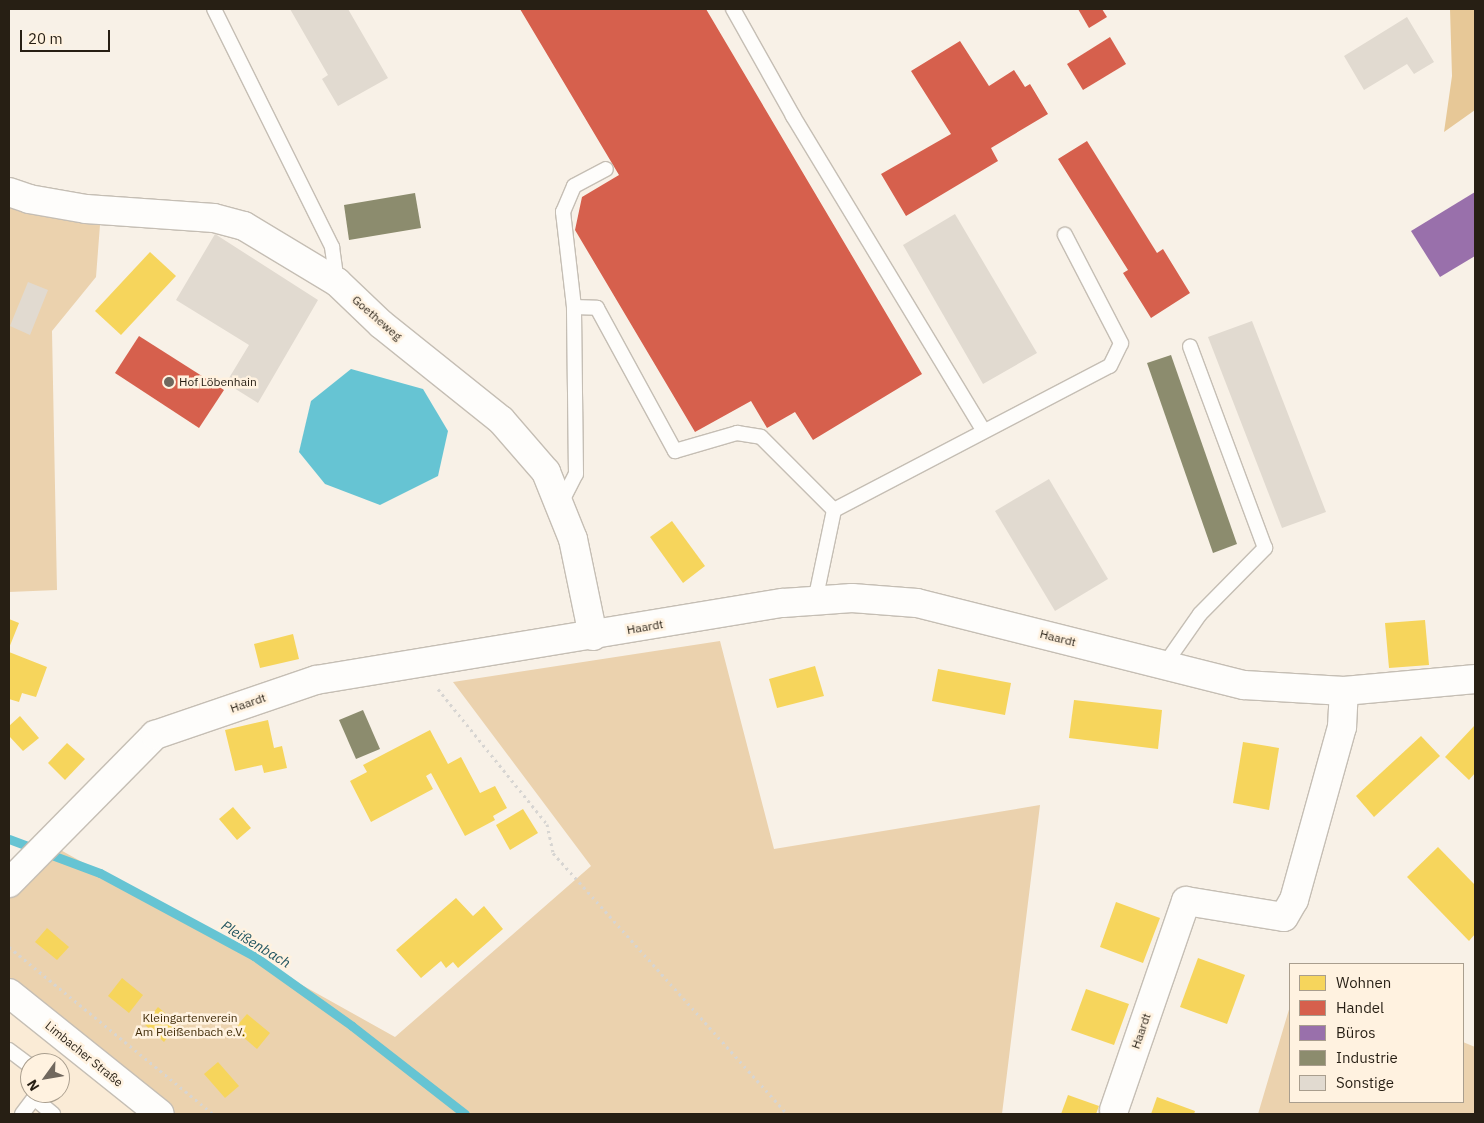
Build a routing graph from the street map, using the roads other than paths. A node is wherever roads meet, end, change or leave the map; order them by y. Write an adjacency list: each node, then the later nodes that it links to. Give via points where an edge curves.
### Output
1 (214, 9): 6 (lane, via 332,247)
2 (733, 9): 9 (lane, via 793,116)
3 (606, 168): 7 (lane, via 574,186 563,212)
4 (9, 192): 6 (street, Goetheweg, via 29,199 86,209 214,218 237,224)
5 (1065, 235): 9 (lane, via 1121,343 1110,366)
6 (337, 282): 10 (street, Goetheweg, via 381,324 501,420 546,472)
7 (574, 307): 10 (lane, via 576,474); 11 (lane, via 597,308 675,450 737,433 761,437)
8 (1190, 346): 14 (lane, via 1265,548 1200,614)
9 (984, 431): 11 (lane)
10 (560, 506): 13 (street, Goetheweg, via 573,539)
11 (834, 510): 12 (lane)
12 (815, 601): 13 (street, Haardt, via 783,603); 14 (street, Haardt, via 852,598 917,603)
13 (593, 636): 17 (street, Haardt, via 316,680 155,735)
14 (1165, 664): 16 (street, Haardt, via 1244,685)
15 (1475, 679): 16 (street, Haardt)
16 (1344, 691): 23 (street, Haardt, via 1342,728 1294,900 1284,917 1186,901)
17 (9, 883)
18 (9, 993): 26 (street, Limbacher Straße)
19 (9, 1050): 20 (lane)
20 (20, 1058)
21 (31, 1103): 24 (lane)
22 (43, 1103): 25 (lane)
23 (1114, 1110)
24 (22, 1114)
25 (53, 1114)
26 (160, 1114)

